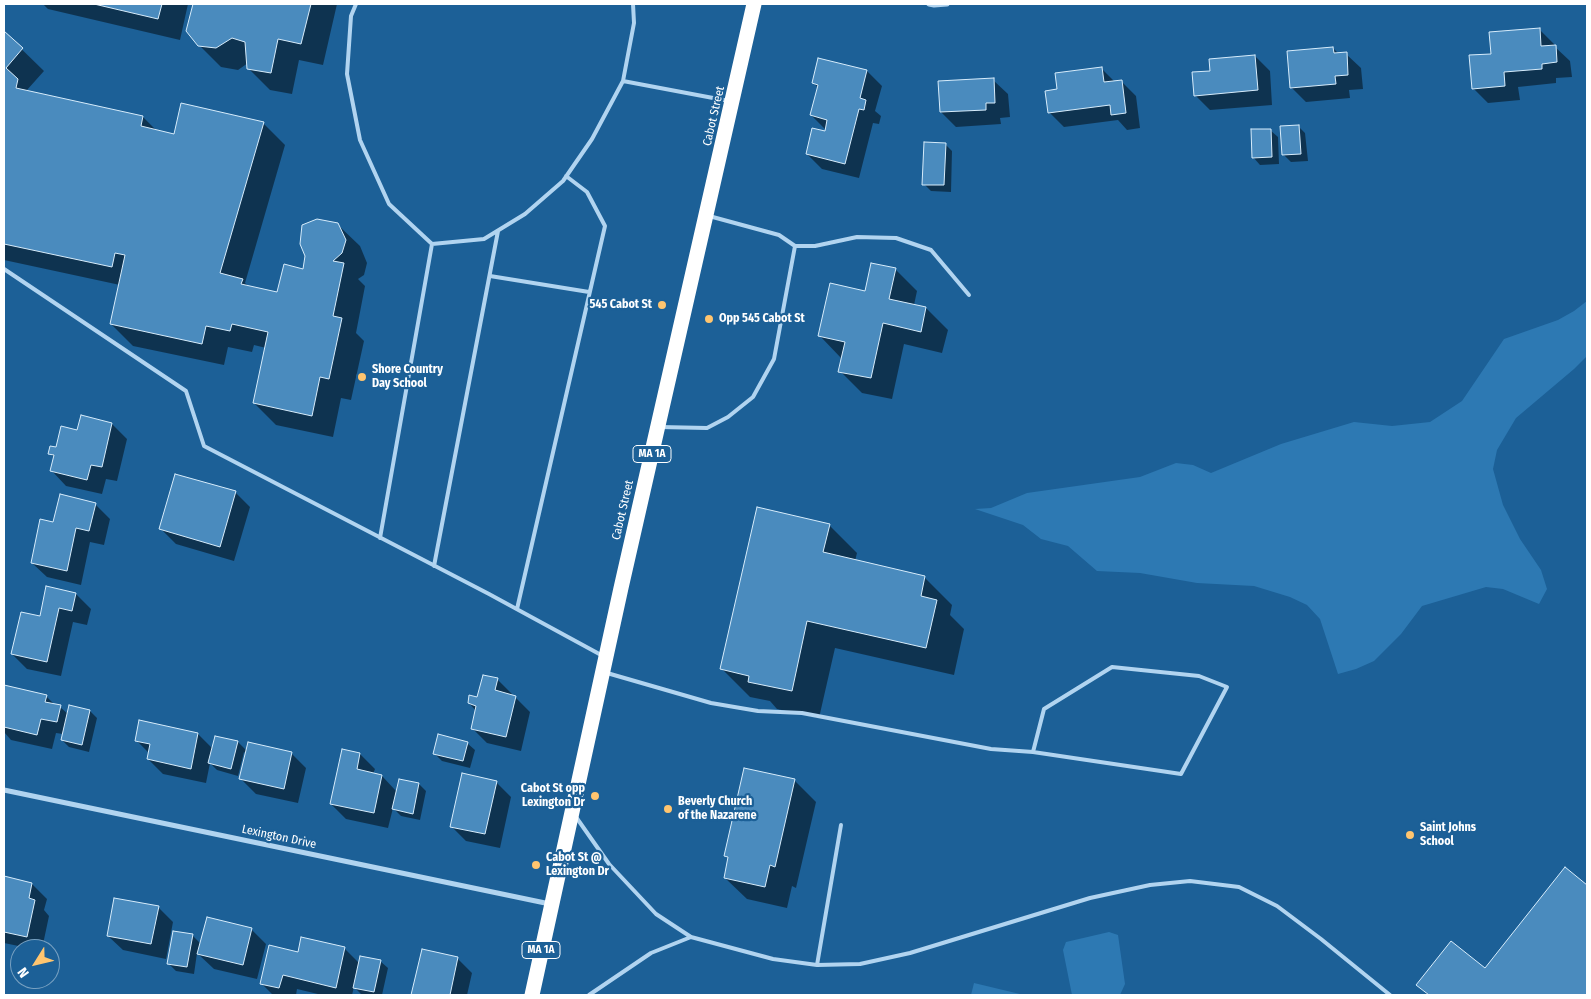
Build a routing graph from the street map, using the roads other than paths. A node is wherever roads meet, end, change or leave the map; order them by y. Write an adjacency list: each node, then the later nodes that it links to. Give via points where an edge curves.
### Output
1 (356, 4): 11 (lane, via 347,74 360,140 389,204)
2 (633, 4): 6 (lane, via 634,22)
3 (754, 4): 7 (highway, Cabot Street / MA 1A)
4 (929, 4): 5 (street)
5 (947, 4)
6 (623, 81): 7 (lane); 8 (lane, via 592,139)
7 (732, 101): 9 (highway, Cabot Street / MA 1A)
8 (566, 176): 10 (lane, via 525,214); 15 (lane, via 587,192 605,226)
9 (706, 215): 12 (lane, via 779,235); 17 (highway, Cabot Street / MA 1A)
10 (498, 230): 11 (lane, via 484,239); 14 (lane)
11 (432, 244): 18 (lane)
12 (795, 246): 16 (lane, via 815,246 857,237 896,238 931,250); 17 (lane, via 774,359 753,397 728,417 707,428)
13 (4, 268): 18 (lane, via 186,391 204,446)
14 (490, 276): 15 (lane); 19 (lane)
15 (590, 292): 20 (lane)
16 (969, 295)
17 (658, 427): 21 (highway, Cabot Street / MA 1A)
18 (380, 538): 19 (lane)
19 (434, 566): 20 (lane)
20 (517, 609): 21 (lane)
21 (604, 665): 22 (lane, via 711,703 758,711 802,713 991,748); 24 (highway, Cabot Street / MA 1A)
22 (1033, 752): 22 (lane, via 1044,709 1112,667 1199,676 1227,687 1182,774)
23 (4, 790): 26 (street, Lexington Drive)
24 (571, 810): 26 (highway, Cabot Street / MA 1A); 27 (lane, via 616,872 656,914)
25 (841, 825): 28 (lane)
26 (551, 904): 29 (highway, Cabot Street / MA 1A)
27 (691, 937): 28 (lane, via 773,959); 30 (lane, via 652,953)
28 (817, 965): 31 (lane, via 860,964 910,953 1090,898 1150,885 1190,881 1239,888 1276,906)
29 (532, 995)
30 (589, 995)
31 (1390, 995)

